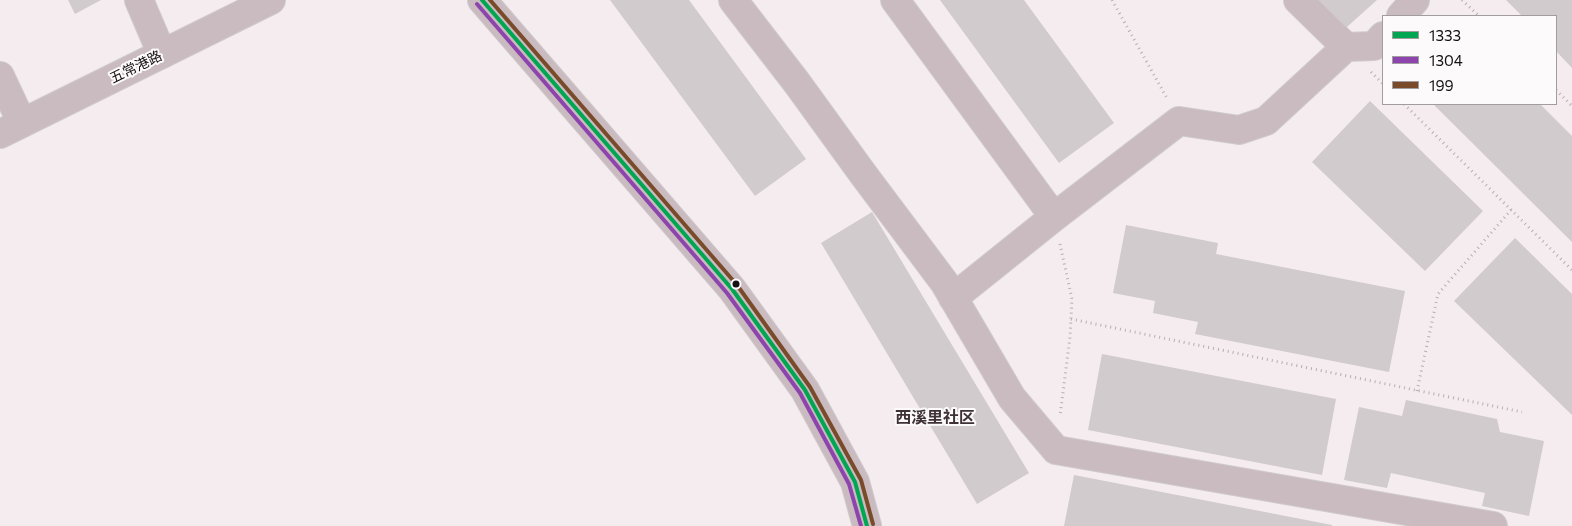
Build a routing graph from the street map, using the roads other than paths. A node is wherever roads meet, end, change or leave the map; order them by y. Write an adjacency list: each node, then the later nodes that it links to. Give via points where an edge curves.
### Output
1 (139, 0): 11 (street)
2 (271, 0): 11 (street, 五常港路)
3 (482, 0): 16 (street, via 738,297 806,390 855,482)
4 (733, 0): 15 (street)
5 (895, 0): 14 (street)
6 (1298, 0): 10 (street)
7 (1415, 0): 8 (street)
8 (1401, 15)
9 (1382, 37): 10 (street, via 1374,46)
10 (1346, 47): 14 (street, via 1266,121 1239,130 1179,121)
11 (162, 54): 13 (street, 五常港路)
12 (0, 76): 13 (street)
13 (11, 129)
14 (1054, 217): 15 (street)
15 (953, 298): 17 (street, via 1012,398 1056,450)
16 (867, 526)
17 (1493, 526)

